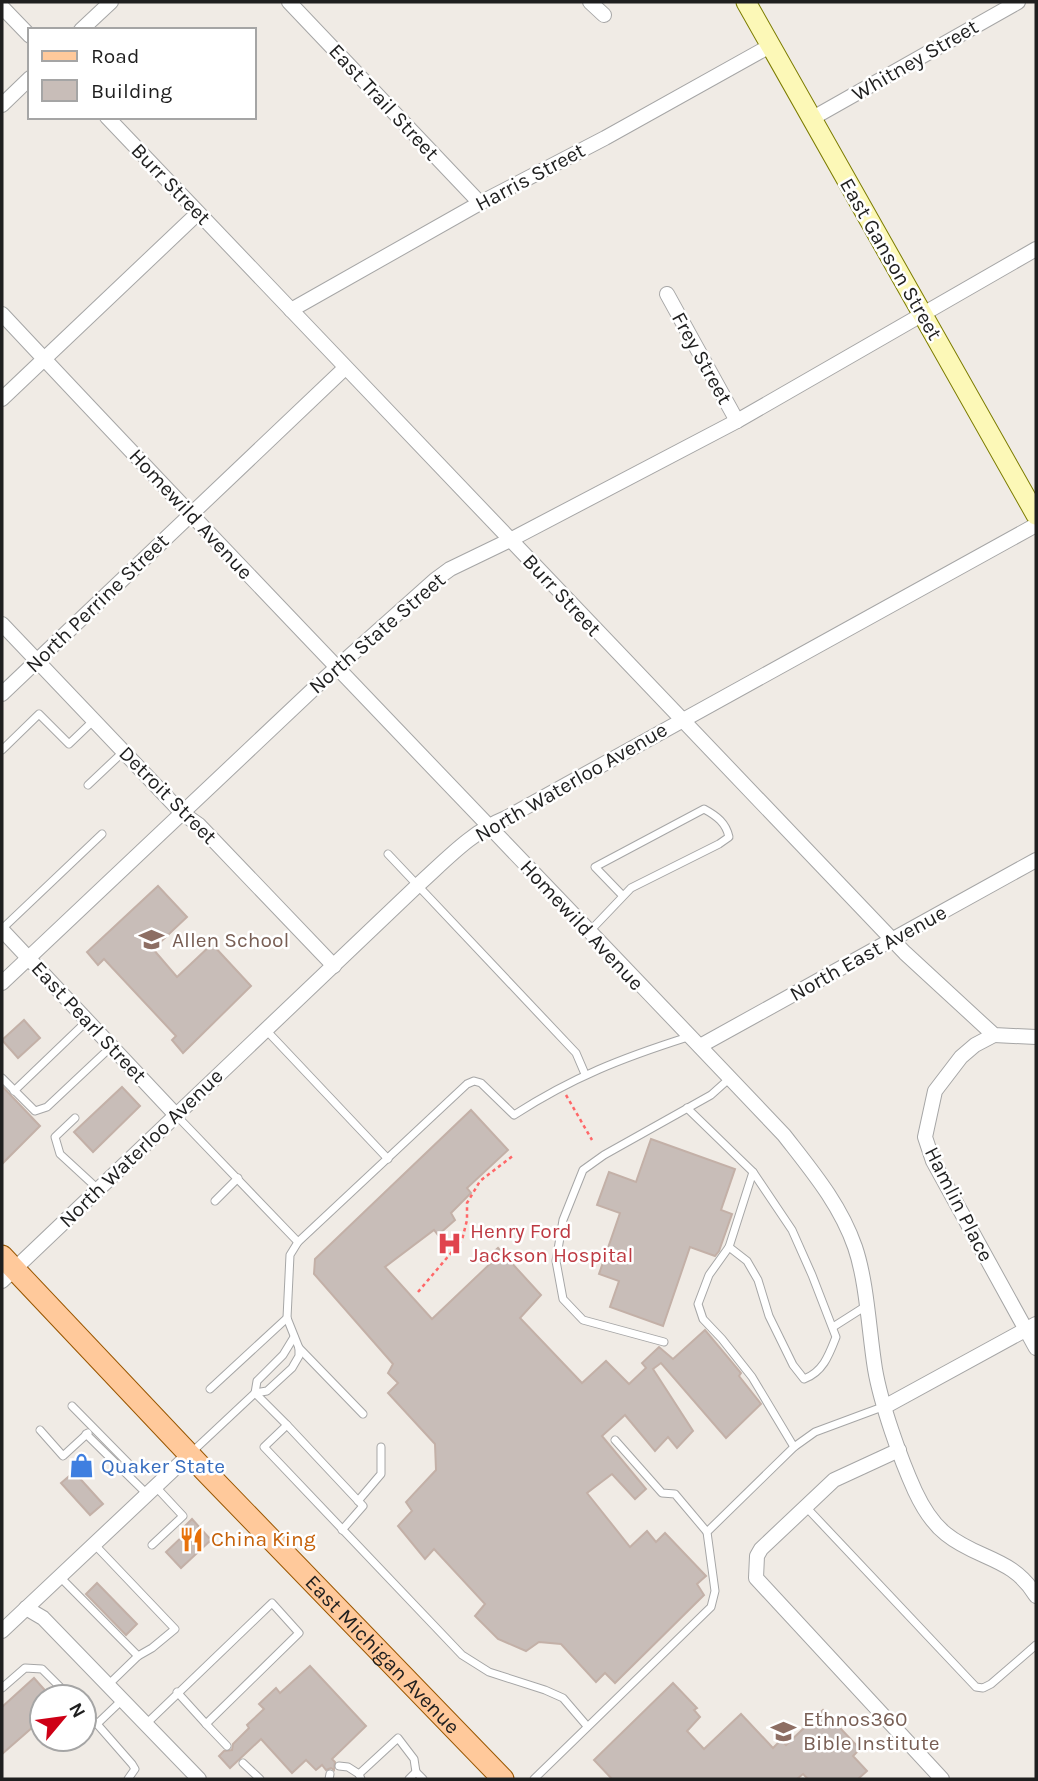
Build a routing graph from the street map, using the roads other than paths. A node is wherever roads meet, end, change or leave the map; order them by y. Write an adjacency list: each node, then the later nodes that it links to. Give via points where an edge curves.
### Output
1 (111, 2): 8 (street)
2 (289, 2): 15 (street, East Trail Street)
3 (590, 2): 7 (street)
4 (746, 2): 10 (street, East Ganson Street)
5 (1018, 2): 14 (street, Whitney Street)
6 (2, 7): 9 (street)
7 (604, 15)
8 (83, 28)
9 (28, 34)
10 (770, 46): 14 (street, East Ganson Street); 15 (street, Harris Street)
11 (28, 80): 12 (street)
12 (2, 105)
13 (109, 119): 16 (street, Burr Street)
14 (811, 119): 21 (street, East Ganson Street)
15 (480, 203): 19 (street, Harris Street)
16 (198, 213): 19 (street, Burr Street); 22 (street)
17 (1036, 249): 21 (street, North State Street)
18 (667, 294): 25 (street, Frey Street)
19 (291, 310): 23 (street, Burr Street)
20 (2, 314): 22 (street, Homewild Avenue)
21 (922, 314): 25 (street, North State Street); 27 (street, East Ganson Street)
22 (43, 358): 24 (street); 26 (street, Homewild Avenue)
23 (345, 368): 26 (street, North Perrine Street); 29 (street, Burr Street)
24 (2, 399)
25 (737, 421): 29 (street, North State Street)
26 (192, 513): 31 (street, North Perrine Street); 32 (street, Homewild Avenue)
27 (1036, 515)
28 (1036, 525): 34 (street, North Waterloo Avenue)
29 (510, 540): 32 (street, North State Street, via 450,569); 34 (street, Burr Street)
30 (2, 624): 31 (street, Detroit Street)
31 (37, 662): 33 (street, North Perrine Street); 35 (street, Detroit Street)
32 (335, 668): 39 (street, North State Street); 40 (street, Homewild Avenue)
33 (2, 694)
34 (682, 720): 40 (street, North Waterloo Avenue); 48 (street, Burr Street)
35 (93, 721): 36 (lane, via 69,744 39,714); 37 (street, Detroit Street)
36 (2, 751)
37 (123, 752): 38 (lane); 39 (street, Detroit Street)
38 (88, 785)
39 (182, 813): 49 (street, North State Street); 50 (street, Detroit Street, via 199,825)
40 (488, 825): 44 (street, North Waterloo Avenue); 47 (street, Homewild Avenue)
41 (102, 834): 46 (lane)
42 (388, 854): 44 (lane)
43 (1036, 860): 48 (street, North East Avenue)
44 (418, 885): 50 (street, North Waterloo Avenue); 58 (lane, via 576,1053)
45 (623, 896): 45 (lane, via 595,867 704,809 727,827 729,837 719,844); 47 (lane)
46 (2, 930): 49 (street, East Pearl Street)
47 (589, 932): 56 (street, Homewild Avenue)
48 (892, 939): 54 (street, Burr Street); 56 (street, North East Avenue)
49 (28, 957): 51 (street, North State Street); 52 (street, East Pearl Street)
50 (334, 966): 53 (street, North Waterloo Avenue)
51 (2, 983)
52 (87, 1020): 57 (street, East Pearl Street); 61 (lane)
53 (266, 1029): 63 (street, North Waterloo Avenue); 65 (lane)
54 (994, 1035): 55 (street); 76 (street, Hamlin Place, via 961,1057 935,1091 925,1137 933,1161)
55 (1036, 1037)
56 (694, 1041): 58 (lane); 59 (street, Homewild Avenue)
57 (112, 1046): 61 (lane, via 41,1110 35,1111); 63 (street, East Pearl Street)
58 (585, 1074): 65 (lane, via 514,1115 481,1083 467,1084)
59 (730, 1078): 62 (lane); 73 (street, Homewild Avenue, via 823,1184 856,1251)
60 (2, 1079): 61 (lane)
61 (14, 1091)
62 (687, 1108): 66 (lane); 78 (lane, via 583,1170 563,1220 556,1261 564,1299 583,1320)
63 (176, 1114): 67 (lane); 68 (street, North Waterloo Avenue)
64 (75, 1118): 68 (lane, via 55,1137 60,1154)
65 (388, 1159): 70 (lane)
66 (753, 1172): 71 (lane); 75 (lane, via 792,1230)
67 (238, 1178): 69 (lane); 70 (lane)
68 (98, 1189): 72 (street, North Waterloo Avenue)
69 (215, 1201)
70 (298, 1242): 74 (lane, via 290,1255)
71 (729, 1247): 75 (lane, via 753,1270 769,1316 804,1379 827,1360 836,1337); 92 (lane, via 709,1275 698,1304 703,1319 752,1377)
72 (6, 1269): 94 (main road, East Michigan Avenue)
73 (866, 1306): 75 (lane); 84 (street, Homewild Avenue)
74 (287, 1318): 77 (lane); 81 (lane)
75 (833, 1327)
76 (1031, 1327): 80 (street, Hamlin Place); 84 (street)
77 (294, 1337): 79 (lane); 82 (lane, via 257,1381)
78 (664, 1342)
79 (299, 1348): 82 (lane, via 292,1368 267,1391); 85 (lane)
80 (1036, 1348)
81 (210, 1389)
82 (255, 1393): 86 (lane); 94 (lane)
83 (72, 1406): 87 (lane)
84 (886, 1406): 92 (lane, via 815,1432); 93 (street, Homewild Avenue)
85 (363, 1414)
86 (287, 1426): 97 (lane); 99 (lane, via 264,1447)
87 (93, 1427): 89 (lane); 95 (lane, via 130,1465)
88 (40, 1430): 89 (lane, via 63,1456)
89 (86, 1434): 95 (lane)
90 (615, 1440): 100 (lane, via 662,1493 675,1494)
91 (381, 1447): 97 (lane, via 381,1474)
92 (794, 1447): 100 (lane)
93 (899, 1450): 98 (street, via 834,1480); 104 (street, Homewild Avenue, via 929,1516 946,1534 1009,1566)
94 (190, 1454): 96 (street); 129 (main road, East Michigan Avenue)
95 (124, 1471): 96 (lane)
96 (151, 1491): 101 (street); 102 (lane, via 183,1516)
97 (358, 1502): 99 (lane, via 363,1506)
98 (805, 1507): 107 (lane, via 976,1687 991,1684); 131 (street, via 761,1549 756,1578)
99 (342, 1530): 118 (lane, via 462,1655 489,1672 563,1698)
100 (707, 1532): 118 (lane, via 715,1591 710,1607)
101 (95, 1545): 103 (street); 108 (lane, via 174,1629)
102 (152, 1545)
103 (60, 1577): 105 (street); 108 (lane)
104 (1036, 1596)
105 (26, 1608): 106 (street); 110 (street, via 43,1618)
106 (2, 1631)
107 (1036, 1645)
108 (138, 1656): 110 (lane)
109 (57, 1683): 111 (lane, via 43,1668 25,1668)
110 (107, 1686): 113 (street)
111 (2, 1688)
112 (177, 1692): 115 (lane); 115 (lane, via 272,1604 299,1633); 117 (lane)
113 (121, 1700): 114 (lane); 117 (street)
114 (98, 1723)
115 (205, 1724): 119 (lane)
116 (98, 1725): 125 (lane, via 135,1769)
117 (144, 1725): 124 (street)
118 (587, 1726): 130 (lane)
119 (227, 1746)
120 (243, 1763): 126 (lane)
121 (339, 1766): 123 (lane)
122 (416, 1772): 123 (lane, via 414,1759 398,1738); 127 (lane); 128 (lane)
123 (360, 1776)
124 (192, 1777)
125 (128, 1779)
126 (260, 1779)
127 (409, 1779)
128 (423, 1779)
129 (503, 1779)
130 (534, 1779)
131 (942, 1779)

